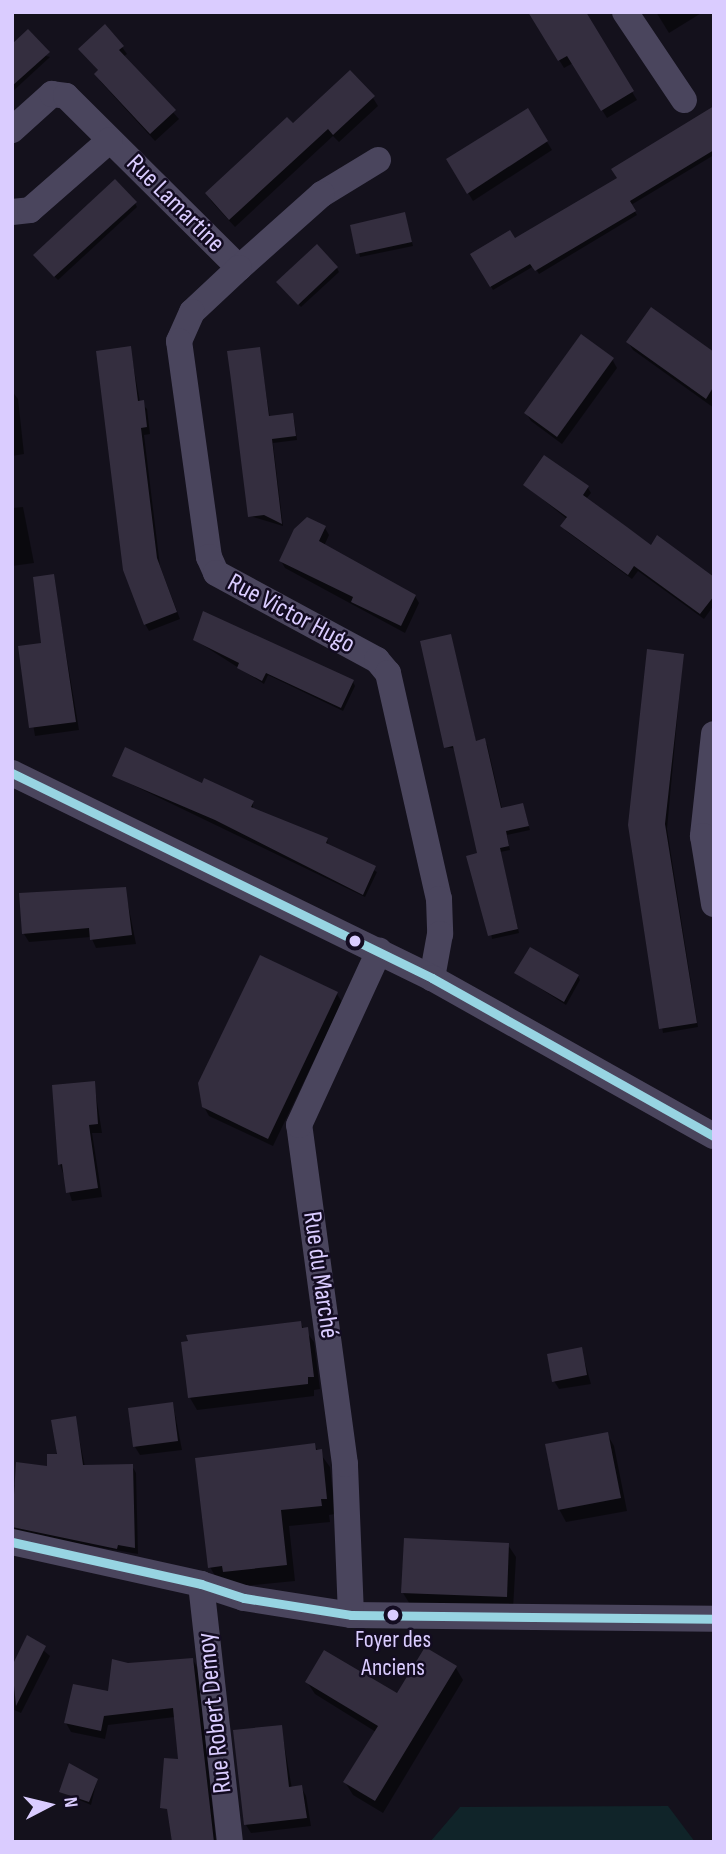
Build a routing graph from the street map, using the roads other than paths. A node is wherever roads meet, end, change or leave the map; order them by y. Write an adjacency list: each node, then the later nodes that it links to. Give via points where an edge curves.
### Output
1 (625, 12): 2 (street)
2 (684, 100)
3 (12, 130): 4 (street, Rue Lamartine, via 52,94 66,96)
4 (110, 140): 6 (street, Rue Lamartine, via 30,210); 7 (street, Rue Lamartine)
5 (378, 160): 7 (street, Rue Victor Hugo, via 322,194)
6 (12, 212)
7 (239, 268): 12 (street, Rue Victor Hugo, via 192,312 179,341 209,557 216,573 234,586 377,660 388,673 439,899 440,934)
8 (714, 734): 10 (street, via 703,836)
9 (12, 773): 11 (street)
10 (714, 904)
11 (379, 951): 12 (street); 16 (street, Rue du Marché, via 299,1125 345,1464)
12 (432, 978): 13 (street)
13 (714, 1136)
14 (12, 1542): 15 (street)
15 (201, 1584): 16 (street, via 244,1598); 18 (street, Rue Robert Demoy)
16 (351, 1615): 17 (street)
17 (714, 1619)
18 (230, 1842)

